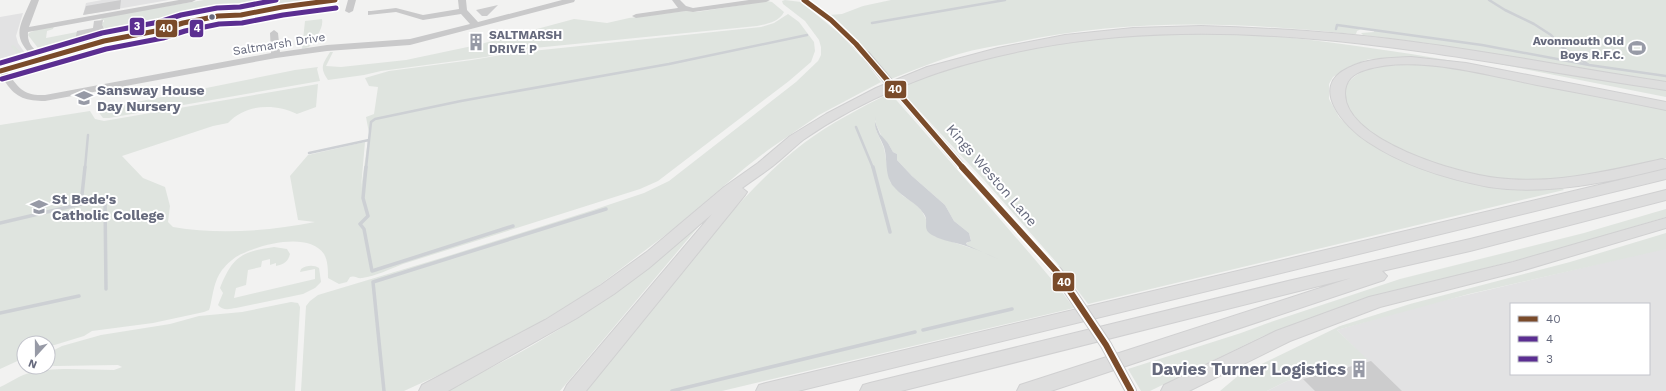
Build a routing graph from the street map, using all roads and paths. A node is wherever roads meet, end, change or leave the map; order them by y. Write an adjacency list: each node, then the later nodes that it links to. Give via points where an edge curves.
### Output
1 (35, 0): 16 (street)
2 (192, 0): 16 (street)
3 (335, 0): 20 (street, via 282,7 207,24 104,41)
4 (352, 0): 11 (street)
5 (462, 0): 12 (street)
6 (571, 0): 15 (street, Saltmarsh Drive)
7 (676, 0): 10 (street)
8 (766, 0): 10 (street, via 697,10)
9 (804, 0): 37 (street, Kings Weston Lane, bridge, via 831,20 866,55 1057,272 1106,345)
10 (685, 9): 14 (street)
11 (347, 11)
12 (463, 11): 13 (street, via 420,20 399,11); 15 (street)
13 (371, 13)
14 (636, 16)
15 (476, 25): 19 (street, Saltmarsh Drive, via 410,42 327,48)
16 (24, 30): 20 (street, via 23,40 26,47)
17 (274, 33): 19 (street)
18 (1282, 33): 22 (highway, via 1416,45); 23 (highway, via 1413,51); 26 (highway, via 1183,30 1127,32 1073,37 997,51 931,70 882,90 802,135)
19 (276, 55): 21 (street, Saltmarsh Drive, via 39,99 20,95)
20 (40, 59): 21 (street)
21 (1, 71)
22 (1666, 86)
23 (1666, 100)
24 (1666, 106): 25 (highway, via 1461,66 1404,61 1373,64 1352,71 1339,84 1337,96 1342,109 1353,123 1381,144 1421,163 1466,177 1514,184 1554,185)
25 (1666, 163)
26 (763, 166): 32 (highway, via 733,188 645,263 595,299); 33 (highway)
27 (1666, 174): 34 (highway)
28 (1666, 195): 30 (highway)
29 (1666, 223): 31 (highway, via 1515,267 1376,302 1283,336)
30 (1470, 245): 35 (highway, via 1288,287); 36 (highway)
31 (1239, 357): 38 (highway); 39 (highway)
32 (431, 390)
33 (574, 391)
34 (766, 391)
35 (870, 391)
36 (1027, 391)
37 (1131, 391)
38 (1171, 391)
39 (1189, 391)

